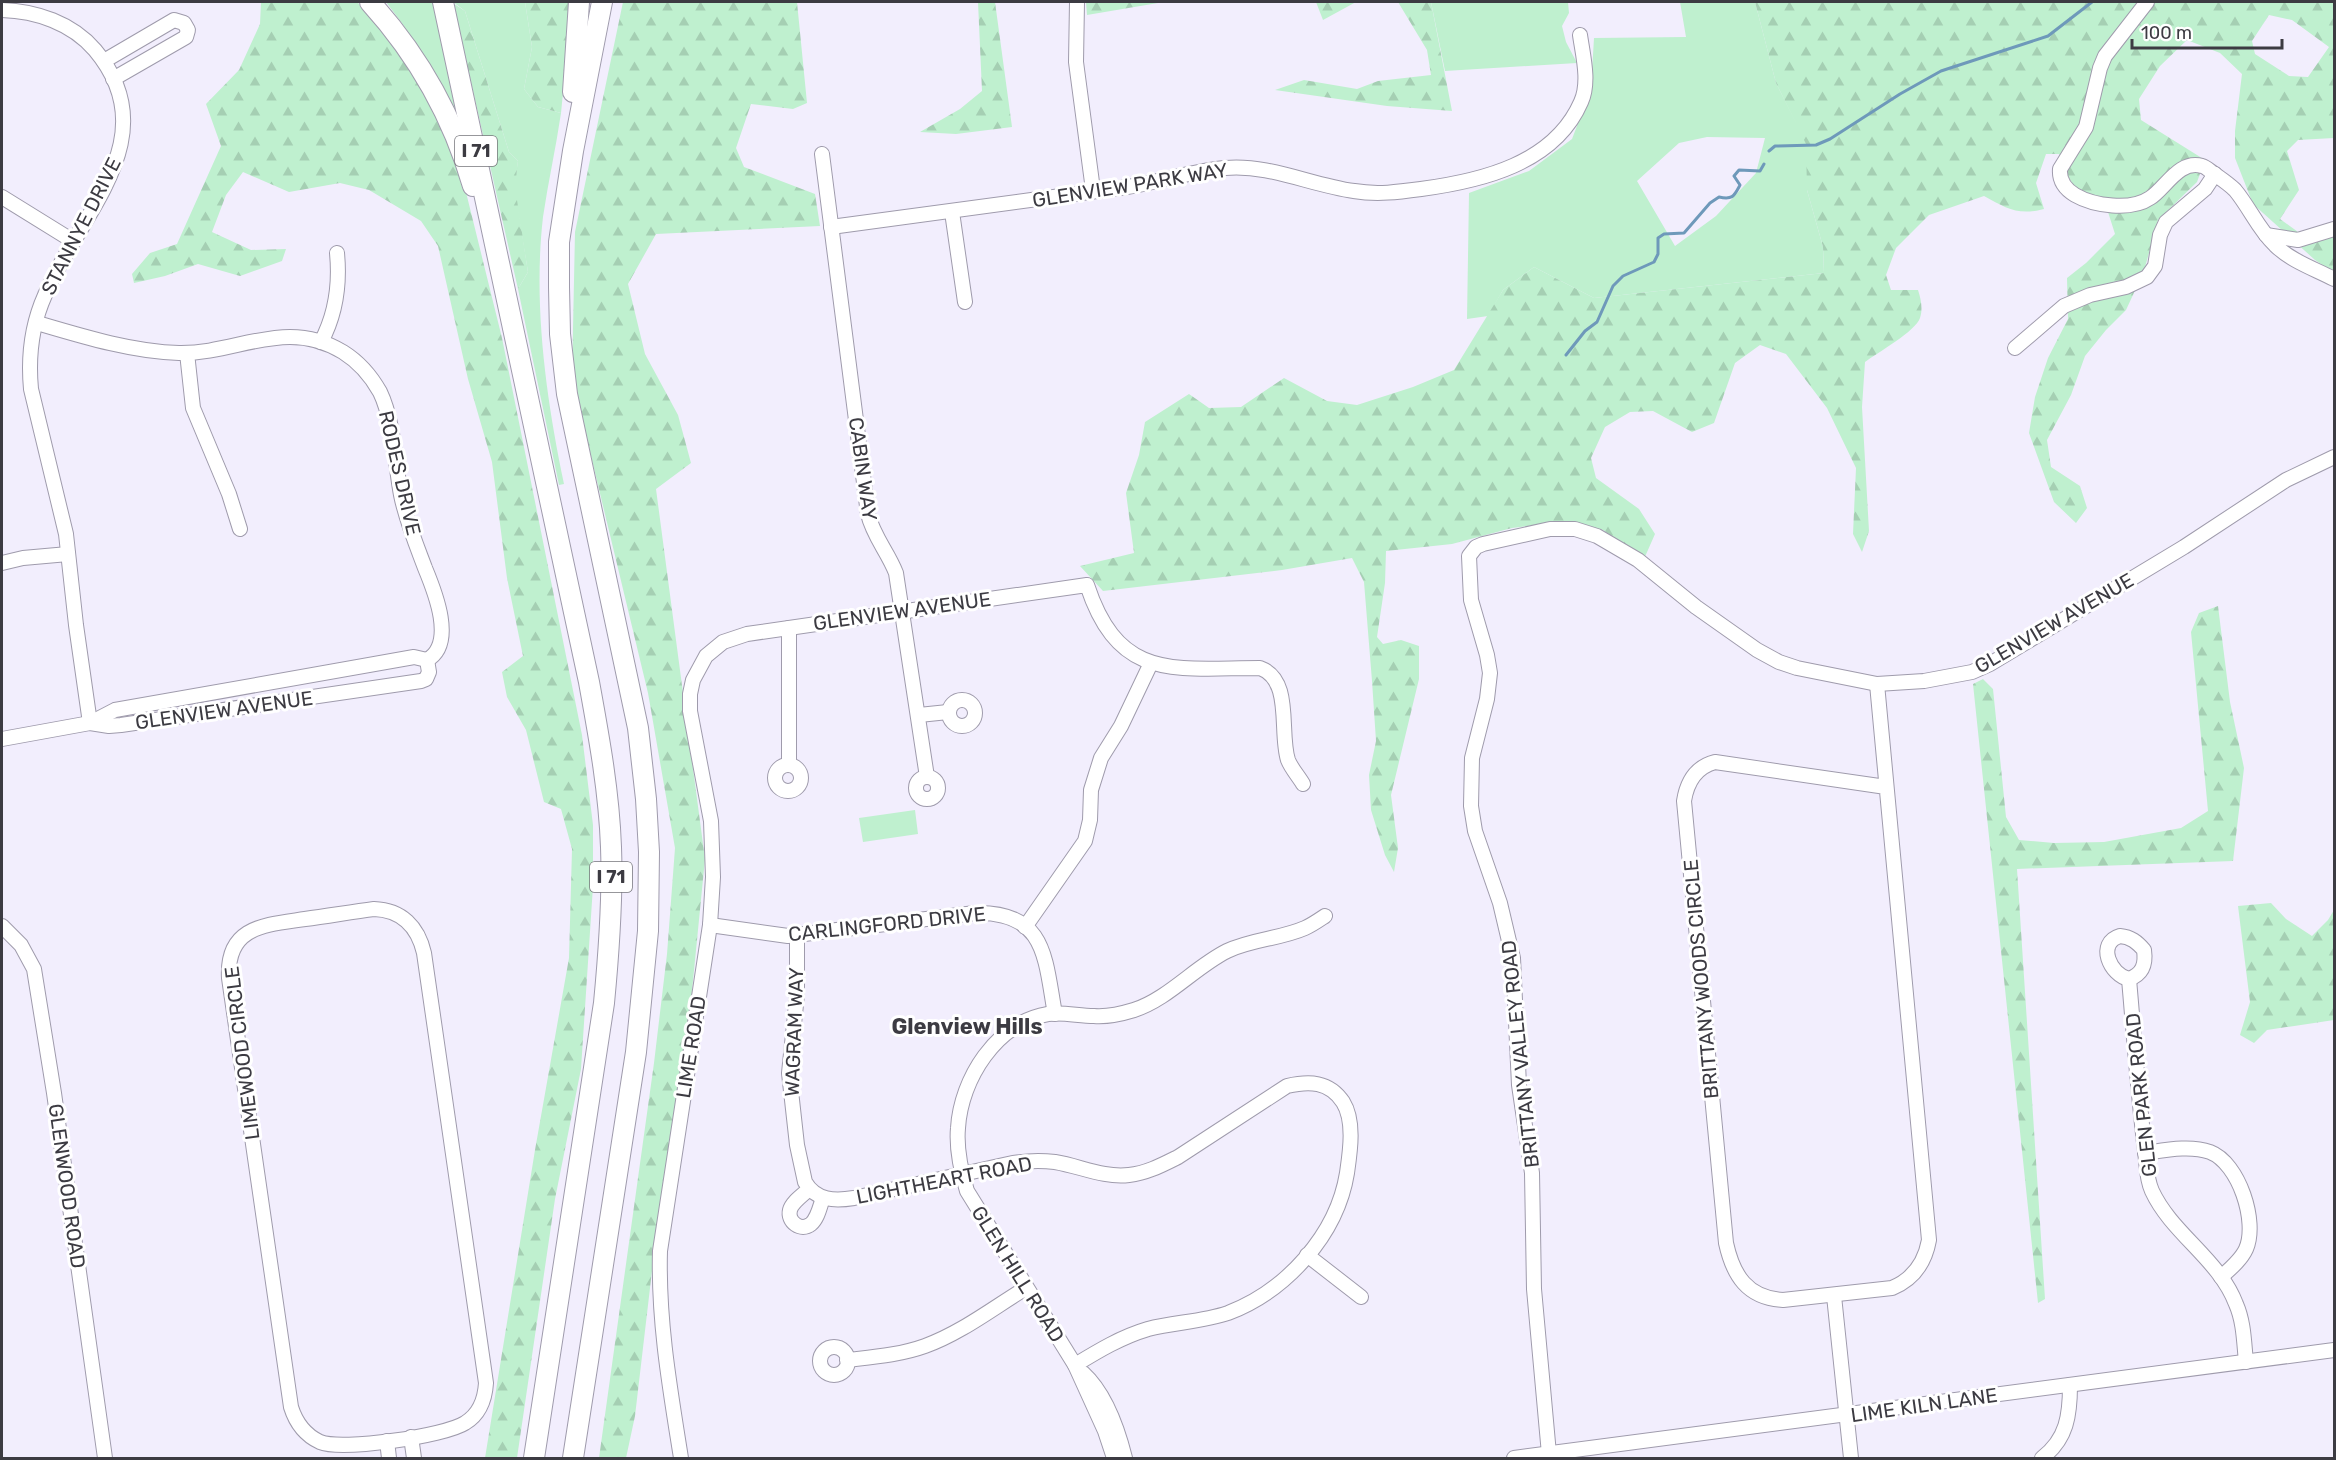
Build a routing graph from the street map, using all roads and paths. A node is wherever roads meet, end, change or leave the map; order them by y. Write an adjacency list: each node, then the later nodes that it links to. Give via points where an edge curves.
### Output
1 (370, 2): 23 (highway, via 408,48 446,115 471,180)
2 (443, 2): 23 (highway, I 71)
3 (579, 2): 20 (highway, via 573,100 554,227)
4 (602, 2): 20 (highway, I 71)
5 (1077, 2): 13 (street, via 1076,62)
6 (2147, 2): 12 (street, via 2105,56 2086,127 2060,169 2062,182 2080,197 2131,205 2153,196 2182,169 2202,166)
7 (2, 10): 9 (street, STANNYE DRIVE, via 50,19 88,42)
8 (1580, 35): 13 (street, GLENVIEW PARK WAY, via 1585,73 1582,100 1573,117 1563,132 1529,158 1486,177 1453,186 1390,193 1355,192 1270,171 1227,168)
9 (104, 61): 10 (street, STANNYE DRIVE); 10 (street, via 174,20 184,23 188,30 186,37)
10 (113, 79): 19 (street, STANNYE DRIVE, via 122,109 122,143 111,177)
11 (822, 154): 16 (street, CABIN WAY)
12 (2215, 174): 18 (street, via 2234,189); 27 (street, via 2205,189 2166,222 2155,266 2147,277 2064,306)
13 (1093, 190): 15 (street, GLENVIEW PARK WAY)
14 (2, 197): 19 (street)
15 (952, 212): 16 (street, GLENVIEW PARK WAY); 24 (street)
16 (831, 227): 34 (street, CABIN WAY, via 868,514 875,536 896,573)
17 (2334, 229): 18 (street, via 2298,240)
18 (2266, 235): 22 (street, via 2286,254)
19 (73, 241): 25 (street, STANNYE DRIVE, via 44,297)
20 (559, 243): 77 (highway, I 71, via 560,334 567,394 638,728 650,864 642,1005)
21 (338, 253): 26 (street, via 338,287)
22 (2334, 279)
23 (507, 301): 76 (highway, I 71, via 599,733 611,845 610,943 604,1003)
24 (965, 302)
25 (37, 323): 28 (street, RODES DRIVE, via 141,349); 31 (street, STANNYE DRIVE, via 28,367)
26 (321, 342): 28 (street, RODES DRIVE, via 281,336); 37 (street, RODES DRIVE, via 365,370 386,408 405,513 429,578 441,627 439,650)
27 (2015, 348)
28 (187, 353): 30 (street, via 193,408)
29 (2334, 456): 39 (street, GLENVIEW AVENUE, via 2286,480 2184,547 1980,669 1924,681)
30 (240, 529)
31 (68, 554): 33 (street); 42 (street, STANNYE DRIVE)
32 (1469, 556): 39 (street, GLENVIEW AVENUE, via 1483,544 1550,528 1583,531 1638,560 1696,607 1779,662); 72 (street, BRITTANY VALLEY ROAD, via 1471,600 1490,673 1472,758 1471,806 1513,958 1519,1085 1532,1173 1534,1288)
33 (2, 563)
34 (902, 612): 35 (street, GLENVIEW AVENUE); 38 (street, GLENVIEW AVENUE, via 1087,585 1101,621 1113,638); 41 (street, CABIN WAY)
35 (789, 628): 36 (street, GLENVIEW AVENUE, via 747,634); 44 (street)
36 (718, 645): 49 (street, LIME ROAD, via 699,667 690,694 711,821 714,861)
37 (427, 660): 42 (street, via 414,657 115,710); 42 (street, GLENVIEW AVENUE, via 429,672 421,681 126,724)
38 (1151, 663): 46 (street, via 1163,667 1260,668 1271,675 1279,684 1288,761); 51 (street, via 1101,758 1091,790 1085,841)
39 (1877, 684): 47 (street, BRITTANY WOODS CIRCLE)
40 (948, 712): 41 (street)
41 (919, 715): 45 (street, CABIN WAY)
42 (90, 723): 43 (street, GLENVIEW AVENUE)
43 (2, 740)
44 (789, 765)
45 (927, 777)
46 (1304, 784)
47 (1886, 787): 61 (street, BRITTANY WOODS CIRCLE, via 1929,1240 1924,1260 1908,1280 1885,1290); 61 (street, BRITTANY WOODS CIRCLE, via 1716,762 1694,776 1684,801 1730,1261 1757,1294 1783,1300)
48 (1325, 916): 54 (street, GLEN HILL ROAD, via 1305,928 1228,951 1137,1009 1097,1016)
49 (710, 925): 52 (street, CARLINGFORD DRIVE); 78 (street, LIME ROAD, via 660,1251 661,1322)
50 (2, 926): 73 (street, GLENWOOD ROAD, via 21,945 34,969 61,1139)
51 (1025, 927): 52 (street, CARLINGFORD DRIVE, via 1004,915 975,913); 54 (street, via 1045,955)
52 (797, 936): 57 (street, WAGRAM WAY, via 790,1089 801,1168 805,1182)
53 (2129, 979): 55 (street, GLEN PARK ROAD)
54 (1055, 1014): 56 (street, GLEN HILL ROAD, via 1029,1020 1005,1035 975,1071 958,1128)
55 (2145, 1153): 59 (street, GLEN PARK ROAD, via 2149,1182 2160,1205); 59 (street, via 2209,1151 2224,1159 2235,1175 2247,1209 2250,1236 2246,1251)
56 (962, 1174): 57 (street, LIGHTHEART ROAD, via 846,1199); 58 (street, LIGHTHEART ROAD, via 1030,1161 1121,1176 1140,1173 1178,1157 1287,1086 1315,1083 1333,1090 1346,1107 1349,1159 1333,1214); 60 (street, GLEN HILL ROAD, via 972,1201)
57 (816, 1194)
58 (1307, 1255): 62 (street); 66 (street, via 1272,1289 1249,1303 1211,1318 1147,1330 1110,1344)
59 (2221, 1277): 65 (street, GLEN PARK ROAD, via 2237,1305)
60 (1026, 1287): 64 (street, via 958,1330 924,1346); 66 (street, GLEN HILL ROAD)
61 (1834, 1296): 68 (street)
62 (1361, 1297)
63 (2334, 1350): 65 (street, LIME KILN LANE)
64 (847, 1360)
65 (2246, 1362): 67 (street, LIME KILN LANE)
66 (1075, 1365): 71 (street, GLEN HILL ROAD, via 1087,1377 1098,1405 1118,1433)
67 (2070, 1385): 68 (street, LIME KILN LANE); 81 (street, via 2066,1425 2059,1443)
68 (1846, 1415): 72 (street, LIME KILN LANE); 80 (street)
69 (411, 1437): 70 (street, LIMEWOOD CIRCLE); 70 (street, LIMEWOOD CIRCLE, via 465,1423 483,1402 486,1383 422,946 408,921 385,910 263,925 248,932 237,944 229,969 291,1407 307,1434 323,1443); 75 (street)
70 (387, 1441): 74 (street)
71 (1118, 1453)
72 (1549, 1454): 79 (street, LIME KILN LANE)
73 (102, 1456)
74 (389, 1458)
75 (414, 1458)
76 (534, 1458)
77 (573, 1458)
78 (681, 1458)
79 (1514, 1458)
80 (1851, 1458)
81 (2042, 1458)

